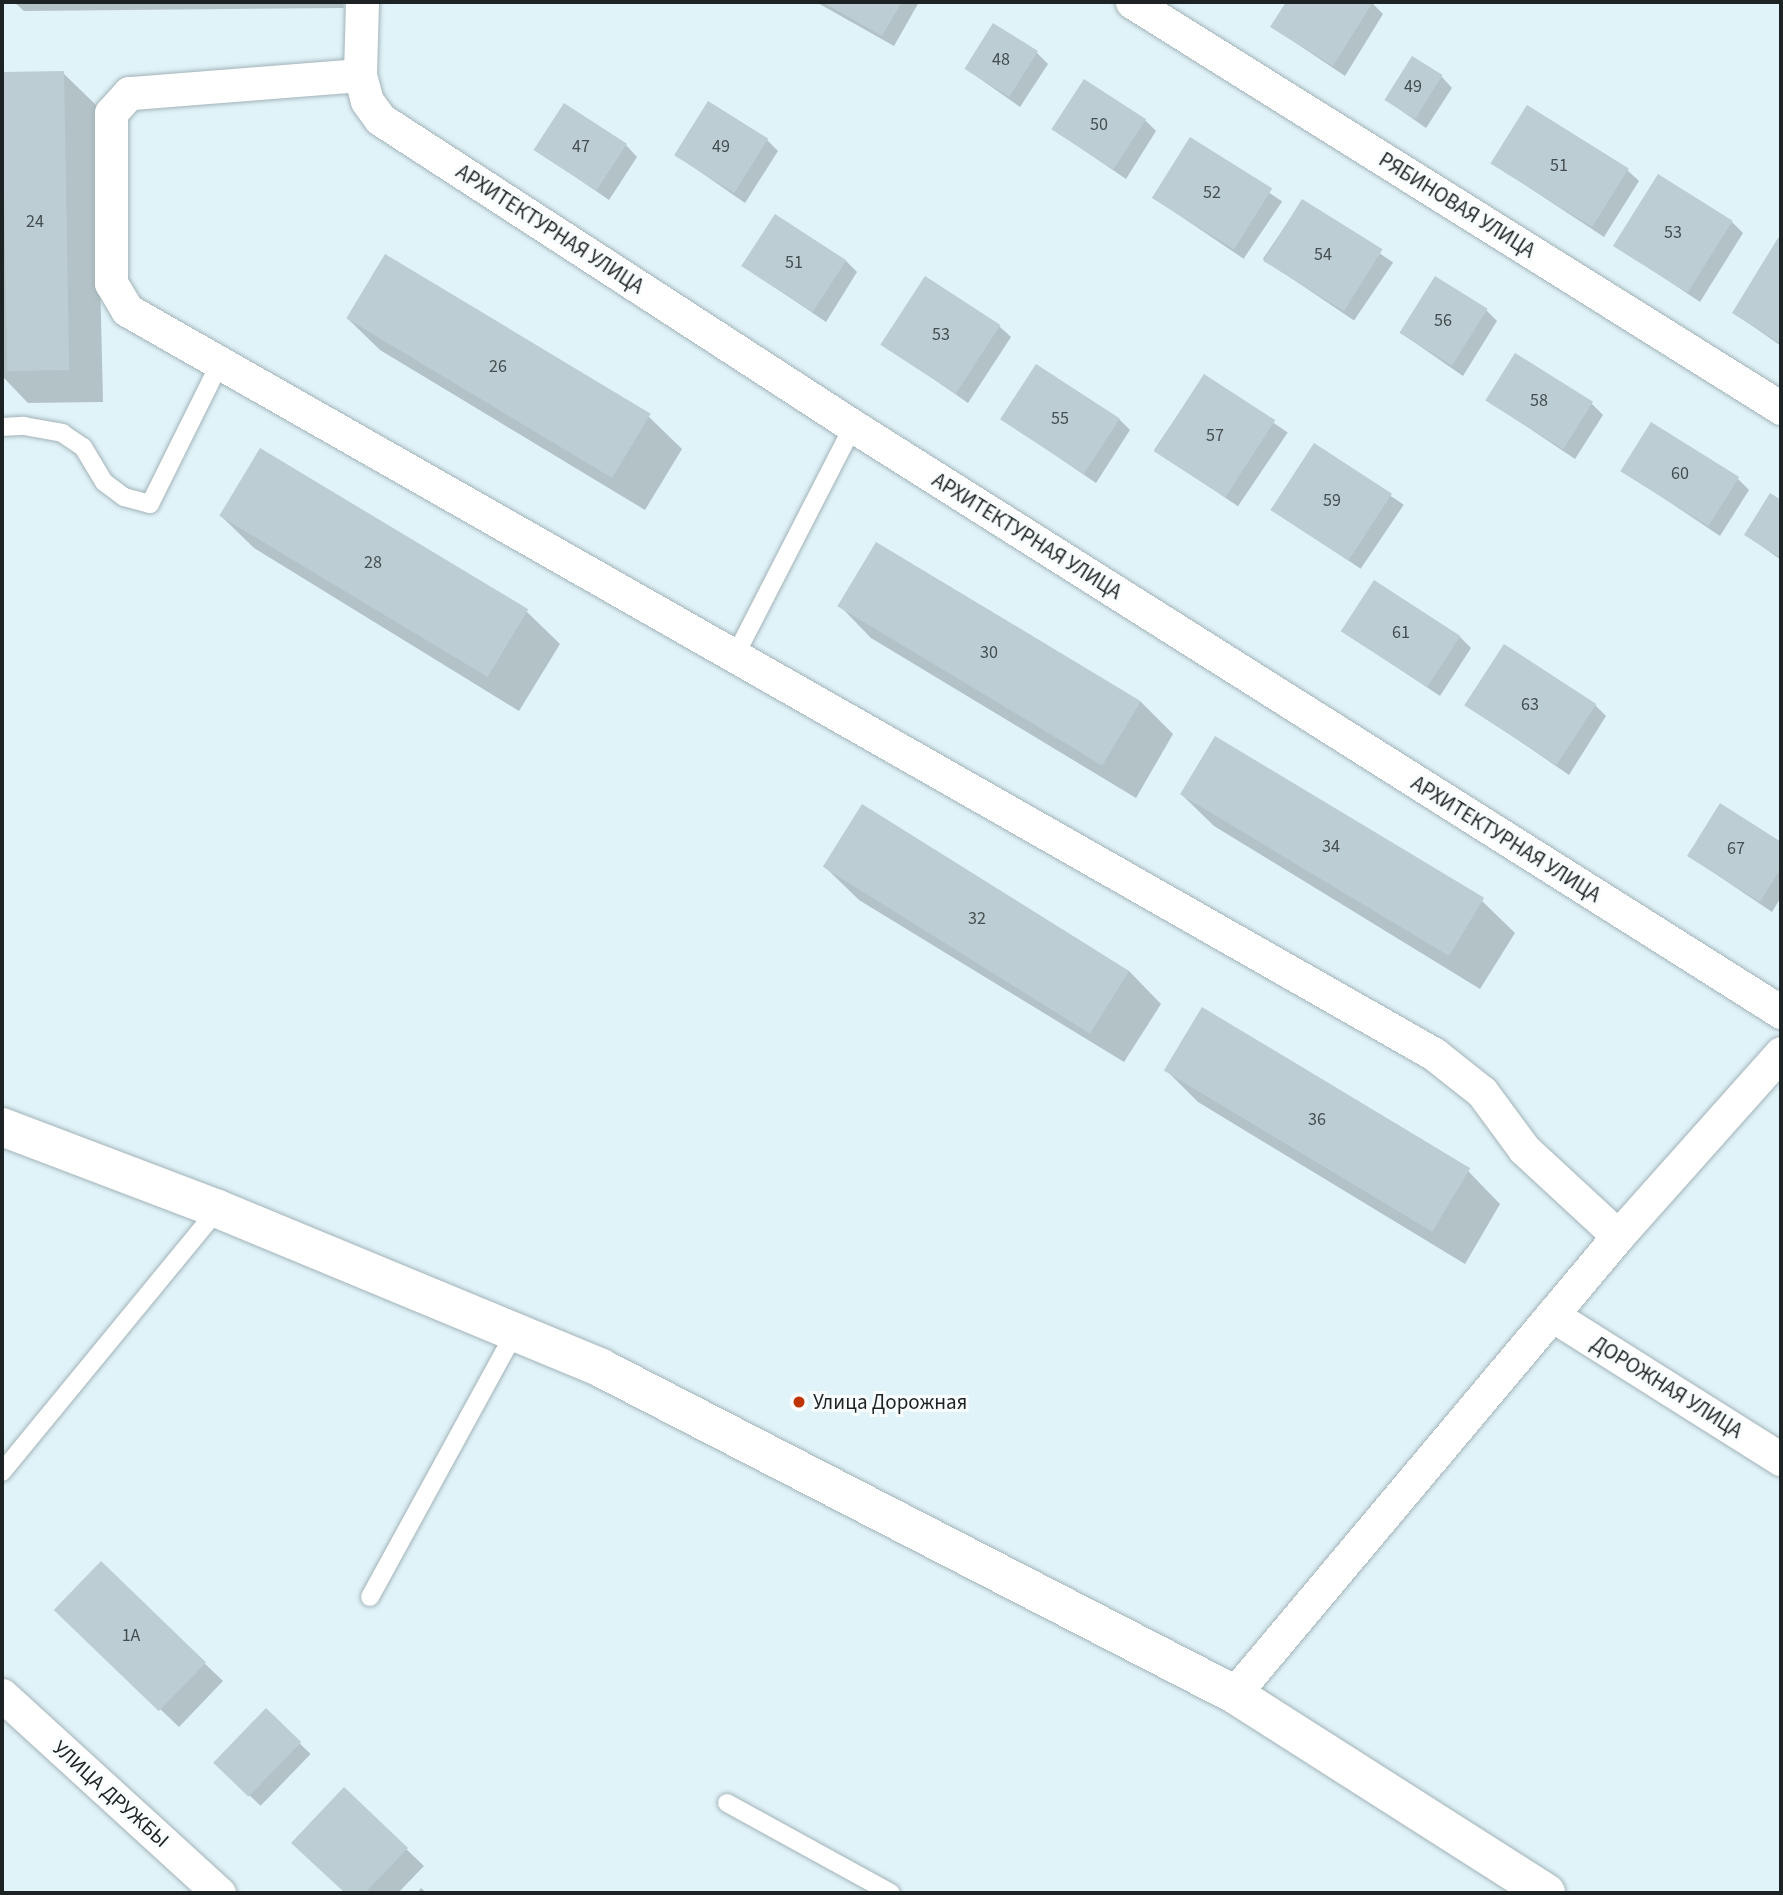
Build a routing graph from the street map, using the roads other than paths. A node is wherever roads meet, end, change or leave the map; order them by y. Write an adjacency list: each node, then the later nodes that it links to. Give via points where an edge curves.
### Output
1 (362, 2): 3 (street, АРХИТЕКТУРНАЯ УЛИЦА)
2 (1132, 2): 5 (street, РЯБИНОВАЯ УЛИЦА)
3 (360, 75): 4 (street, via 129,93 111,113 111,283 127,310); 6 (street, АРХИТЕКТУРНАЯ УЛИЦА, via 380,119)
4 (220, 363): 7 (lane, via 150,504 124,497 104,482 83,447 62,433); 8 (street)
5 (1781, 408)
6 (853, 426): 8 (lane); 9 (street, АРХИТЕКТУРНАЯ УЛИЦА)
7 (2, 427)
8 (735, 656): 13 (street, via 1434,1054 1482,1092 1524,1149)
9 (1781, 1012)
10 (1781, 1053): 13 (street)
11 (2, 1127): 12 (main road)
12 (218, 1209): 15 (main road); 17 (lane)
13 (1618, 1236): 14 (street)
14 (1552, 1315): 16 (street, ДОРОЖНАЯ УЛИЦА); 19 (street)
15 (515, 1332): 18 (lane); 19 (main road, via 601,1368)
16 (1781, 1459)
17 (2, 1472)
18 (370, 1597)
19 (1234, 1694): 24 (main road)
20 (2, 1695): 22 (street, УЛИЦА ДРУЖБЫ)
21 (727, 1802): 23 (lane)
22 (219, 1893)
23 (891, 1893)
24 (1546, 1893)

